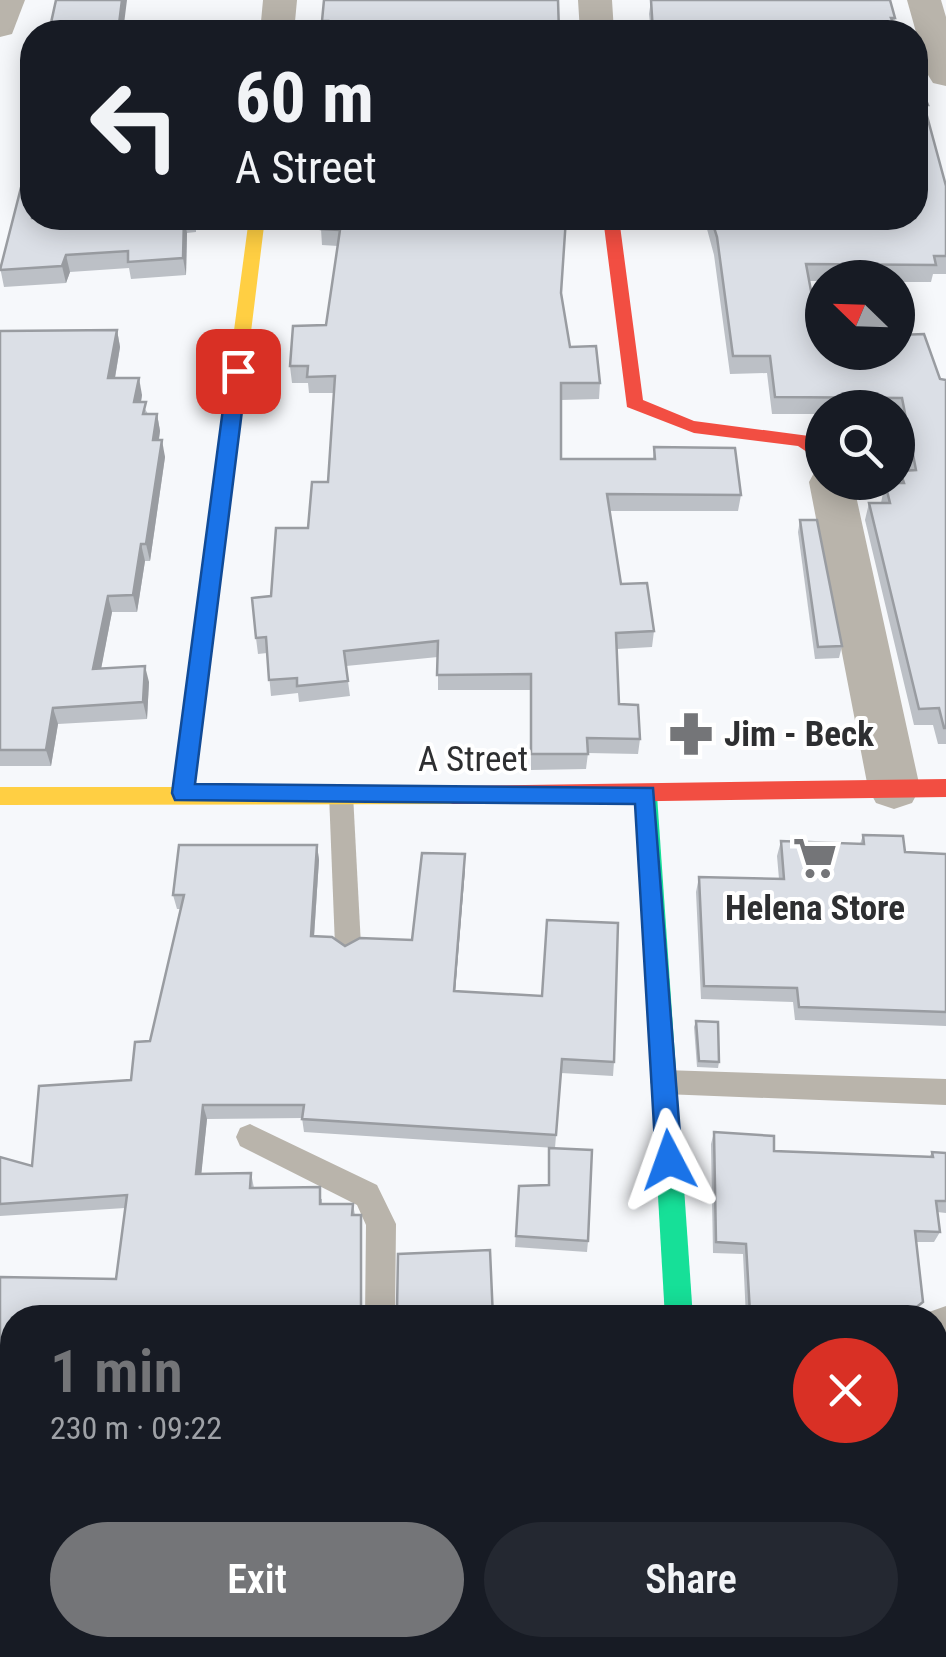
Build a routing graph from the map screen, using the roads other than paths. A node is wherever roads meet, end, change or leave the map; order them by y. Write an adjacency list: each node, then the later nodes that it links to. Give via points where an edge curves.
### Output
1 (8, 0): 3 (street)
2 (924, 0): 4 (street)
3 (0, 27)
4 (946, 75)
5 (256, 230): 11 (street)
6 (612, 230): 7 (street, via 634,403 686,428)
7 (805, 442)
8 (835, 500): 9 (street)
9 (894, 788): 10 (street, A Street); 13 (street, A Street)
10 (946, 788)
11 (183, 793): 12 (street, A Street); 14 (street, A Street)
12 (340, 794): 13 (street, A Street); 15 (lane)
13 (646, 795): 16 (street)
14 (0, 796)
15 (348, 946)
16 (664, 1082): 17 (lane); 20 (street)
17 (946, 1092)
18 (250, 1137): 19 (lane, via 367,1195 381,1224)
19 (380, 1305)
20 (678, 1305)

